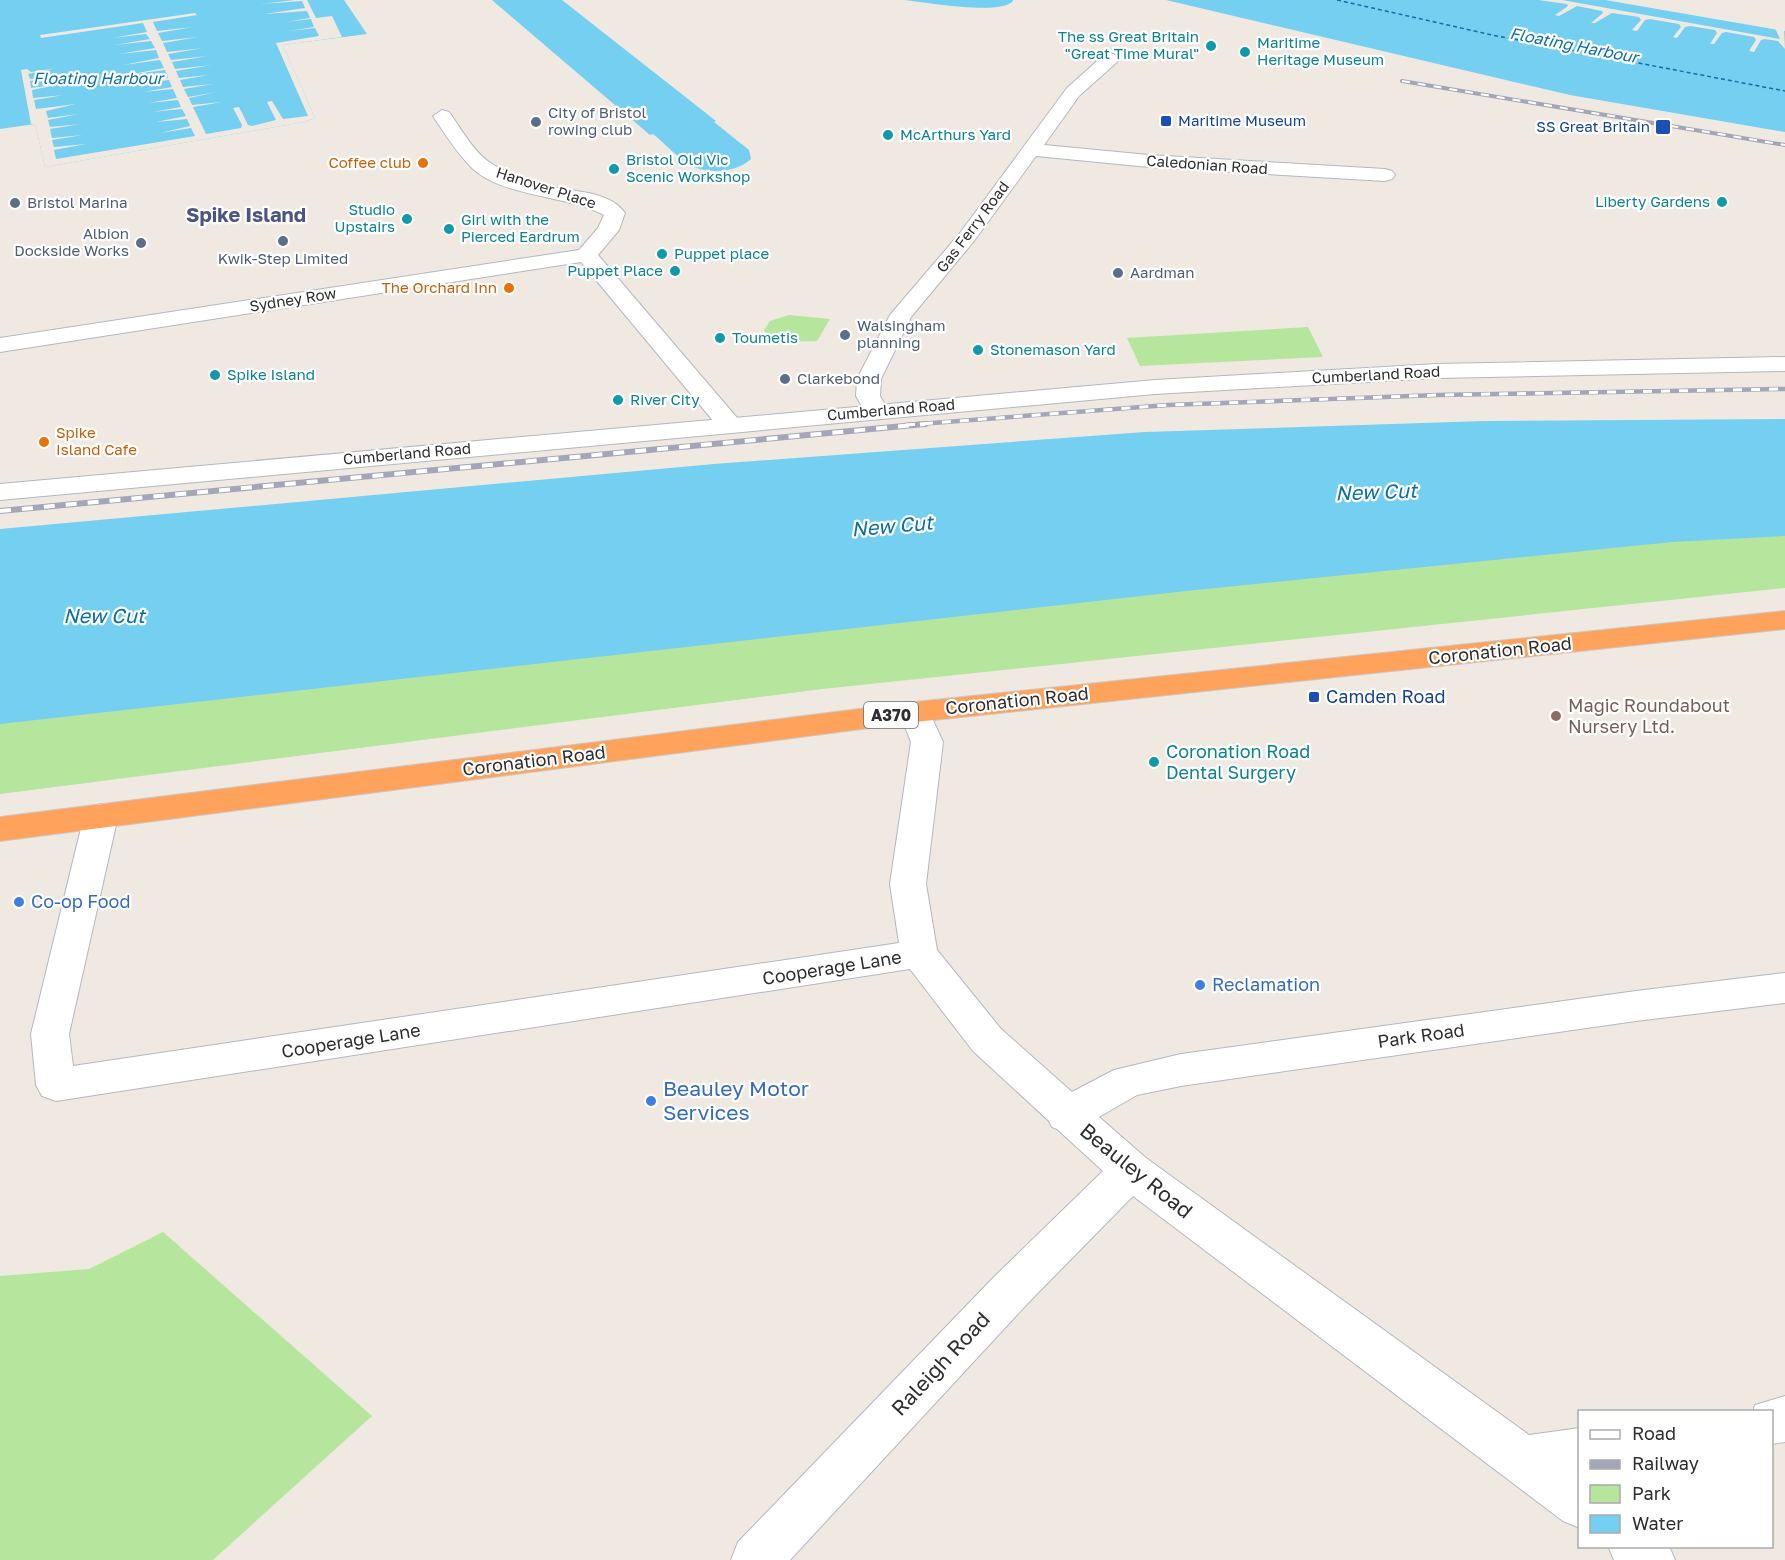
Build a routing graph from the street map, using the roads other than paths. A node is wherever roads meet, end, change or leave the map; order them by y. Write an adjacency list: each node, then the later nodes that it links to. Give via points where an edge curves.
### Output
1 (1112, 58): 3 (street, Gas Ferry Road, via 1073,92)
2 (442, 116): 5 (street, Hanover Place, via 480,165 502,177 592,201 615,213 608,231)
3 (1030, 150): 4 (street, Caledonian Road); 8 (street, Gas Ferry Road, via 967,237 901,315 868,379 868,396)
4 (1385, 175)
5 (586, 255): 6 (street, Sydney Row); 9 (street)
6 (0, 345)
7 (1785, 364): 8 (street, Cumberland Road, via 1291,378)
8 (877, 412): 9 (street, Cumberland Road)
9 (729, 424): 10 (street, Cumberland Road)
10 (0, 492)
11 (1785, 620): 12 (highway, Coronation Road / A370)
12 (915, 712): 13 (highway, Coronation Road / A370); 15 (street, Beauley Road, via 927,742 908,884)
13 (101, 816): 14 (highway, Coronation Road / A370); 15 (street, Cooperage Lane, via 50,1034 56,1085)
14 (0, 829)
15 (919, 954): 17 (street, Beauley Road, via 987,1040)
16 (1785, 988): 17 (street, Park Road, via 1181,1070 1128,1082)
17 (1066, 1115): 18 (street, Beauley Road)
18 (1131, 1172): 20 (street, Beauley Road); 23 (street, Raleigh Road, via 1011,1290)
19 (1578, 1451): 20 (street)
20 (1523, 1460): 21 (street, Beauley Road)
21 (1578, 1502)
22 (1635, 1548): 24 (street)
23 (756, 1560)
24 (1650, 1560)

